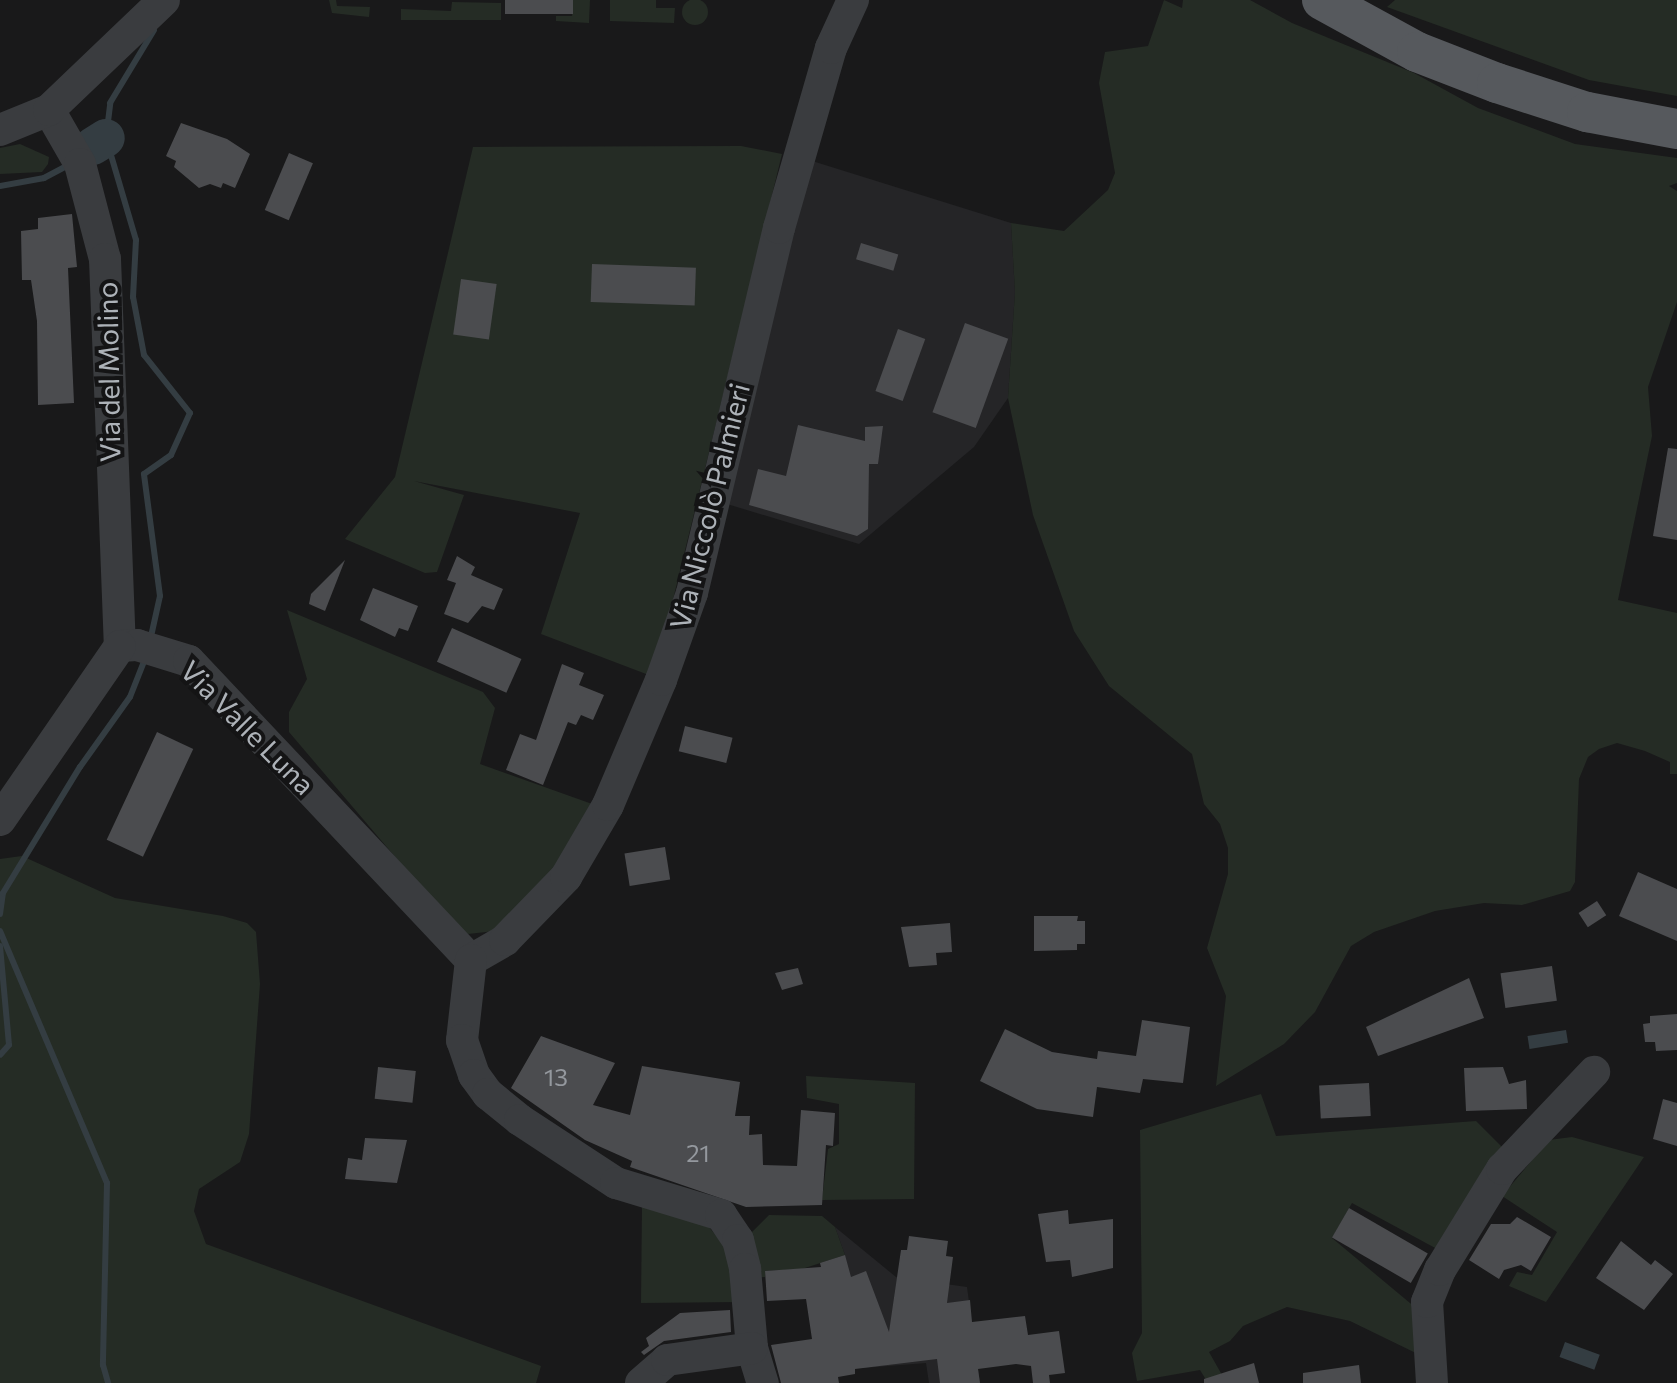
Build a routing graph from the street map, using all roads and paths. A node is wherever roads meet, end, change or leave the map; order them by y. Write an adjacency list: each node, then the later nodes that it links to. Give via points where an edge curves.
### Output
1 (164, 0): 4 (street)
2 (853, 0): 9 (street, Via Niccolò Palmieri, via 831,48 779,228 692,593 661,680 608,805 566,877 505,940)
3 (1322, 0): 5 (main road, via 1417,52 1497,83 1587,112)
4 (49, 110): 6 (street); 7 (street, Via del Molino, via 80,164 105,259)
5 (1677, 129)
6 (0, 130)
7 (141, 648): 8 (street); 9 (street, Via Valle Luna, via 189,661)
8 (0, 820)
9 (471, 960): 11 (street, via 462,1040 488,1094 616,1183 721,1215 738,1240 745,1269)
10 (1594, 1072): 14 (street, via 1502,1169 1440,1270 1427,1302)
11 (752, 1348): 12 (street, via 667,1360); 13 (street)
12 (641, 1383)
13 (763, 1383)
14 (1432, 1383)

